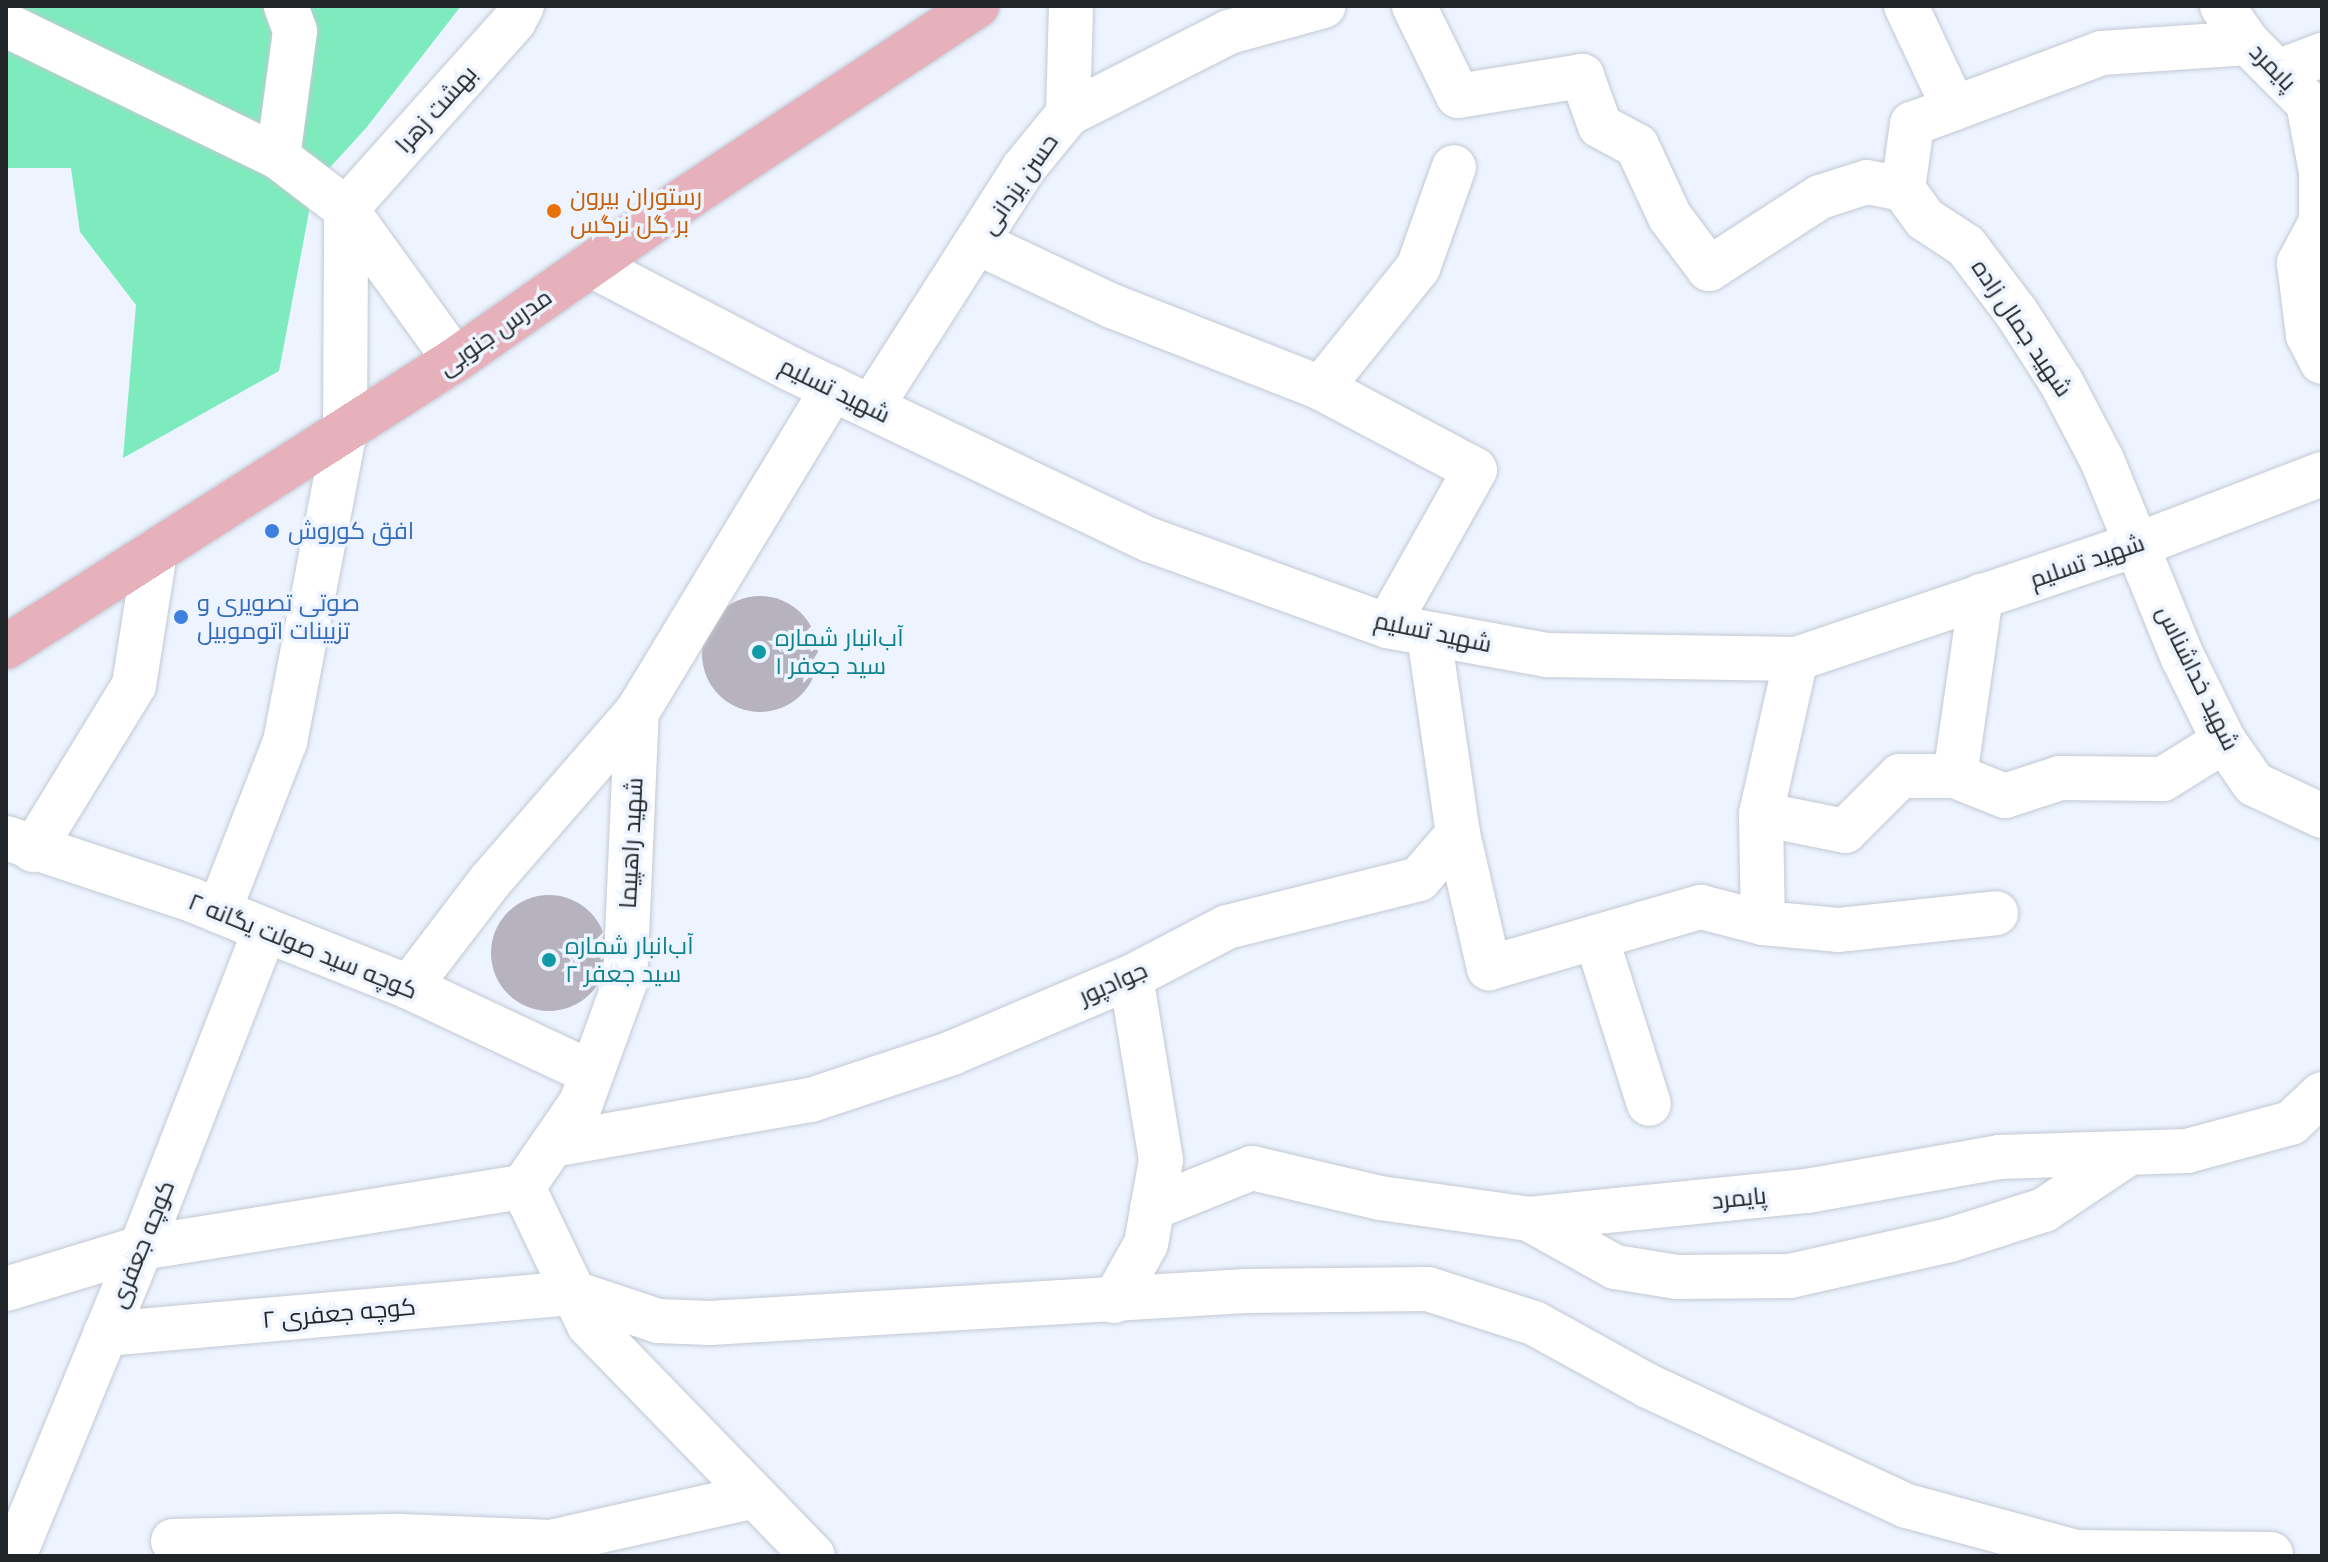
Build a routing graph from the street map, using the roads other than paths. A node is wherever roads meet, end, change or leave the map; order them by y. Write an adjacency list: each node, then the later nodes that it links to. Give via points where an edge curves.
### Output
1 (286, 6): 14 (street, via 295,31)
2 (522, 6): 17 (street, بهشت زهرا)
3 (977, 6): 20 (main road, مدرس جنوبی)
4 (1071, 6): 13 (street)
5 (1324, 6): 13 (street, حسن یزدانی, via 1229,32)
6 (1414, 6): 16 (street, via 1458,96 1582,76 1600,126 1637,146 1670,217 1709,269 1820,197 1867,182)
7 (1906, 6): 12 (street)
8 (2222, 6): 11 (street, پایمرد)
9 (6, 25): 14 (street)
10 (2322, 55): 11 (street)
11 (2262, 57): 12 (street, via 2102,53); 18 (street, پایمرد, via 2308,103 2321,172)
12 (1954, 108): 16 (street, via 1912,124)
13 (1068, 114): 19 (street, حسن یزدانی, via 1023,169)
14 (278, 157): 17 (street)
15 (1454, 167): 23 (street, via 1418,268)
16 (1903, 189): 27 (street, شهید جمال زاده, via 1925,219 1966,246 2016,312 2102,460)
17 (346, 209): 22 (street); 25 (street)
18 (2321, 222): 21 (street, پایمرد, via 2299,263)
19 (978, 243): 23 (street, via 1112,306); 24 (street, حسن یزدانی)
20 (591, 265): 22 (main road, مدرس جنوبی); 24 (street, شهید تسلیم)
21 (2317, 342)
22 (455, 360): 25 (main road, مدرس جنوبی)
23 (1321, 388): 30 (street, via 1475,470)
24 (852, 398): 30 (street, شهید تسلیم, via 1150,540); 33 (street, شهید راهپیما)
25 (345, 431): 28 (main road, مدرس جنوبی); 40 (street, via 285,742)
26 (2322, 474): 27 (street, شهید تسلیم)
27 (2137, 544): 29 (street, شهید تسلیم); 34 (street, شهید خداشناس)
28 (155, 552): 31 (main road, مدرس جنوبی); 39 (street, via 134,685)
29 (1981, 596): 32 (street, شهید تسلیم); 35 (street)
30 (1408, 630): 32 (street, شهید تسلیم, via 1547,655); 38 (street)
31 (6, 647)
32 (1796, 659): 36 (street)
33 (637, 712): 46 (street, via 490,881); 47 (street, شهید راهپیما, via 625,982)
34 (2224, 741): 35 (street, via 2163,779 2060,778 2005,796); 37 (street, شهید خداشناس, via 2254,784)
35 (1955, 776): 36 (street, via 1900,776 1845,831)
36 (1761, 814): 42 (street)
37 (2322, 816)
38 (1458, 834): 44 (street, via 1489,968); 45 (street, جوادپور, via 1419,879 1227,927)
39 (20, 844): 40 (street, کوچه سید صولت یگانه ۲)
40 (219, 911): 43 (street, کوچه سید صولت یگانه ۲)
41 (1996, 913): 42 (street, via 1838,930)
42 (1763, 923): 44 (street, via 1701,907)
43 (265, 930): 46 (street, کوچه سید صولت یگانه ۲); 55 (street, کوچه جعفری)
44 (1596, 937): 49 (street)
45 (1131, 977): 50 (street, جوادپور, via 952,1053 811,1100); 53 (street, via 1161,1160)
46 (409, 987): 47 (street, کوچه سید صولت یگانه ۲)
47 (592, 1073): 50 (street, شهید راهپیما, via 581,1103)
48 (2322, 1094): 51 (street, پایمرد, via 2291,1123 2187,1151)
49 (1649, 1104)
50 (552, 1145): 52 (street, شهید راهپیما)
51 (2129, 1153): 54 (street, پایمرد, via 1999,1157 1807,1191); 54 (street, via 2044,1210 1950,1240 1790,1276 1677,1277 1615,1267)
52 (523, 1187): 55 (street); 57 (street)
53 (1152, 1208): 54 (street, پایمرد, via 1252,1168 1380,1198); 58 (street, via 1146,1244)
54 (1529, 1219)
55 (141, 1248): 56 (street); 59 (street, کوچه جعفری)
56 (6, 1289)
57 (574, 1293): 58 (street, via 658,1321 697,1322); 59 (street, کوچه جعفری ۲); 60 (street, via 589,1325)
58 (1114, 1301): 64 (street, via 1246,1291 1428,1289 1534,1323 1648,1386 1907,1506 2076,1552)
59 (105, 1334): 65 (street, کوچه جعفری)
60 (755, 1496): 63 (street); 66 (street)
61 (173, 1541): 62 (street)
62 (273, 1547): 63 (street, via 400,1536)
63 (548, 1549)
64 (2271, 1554)
65 (14, 1556)
66 (813, 1556)

